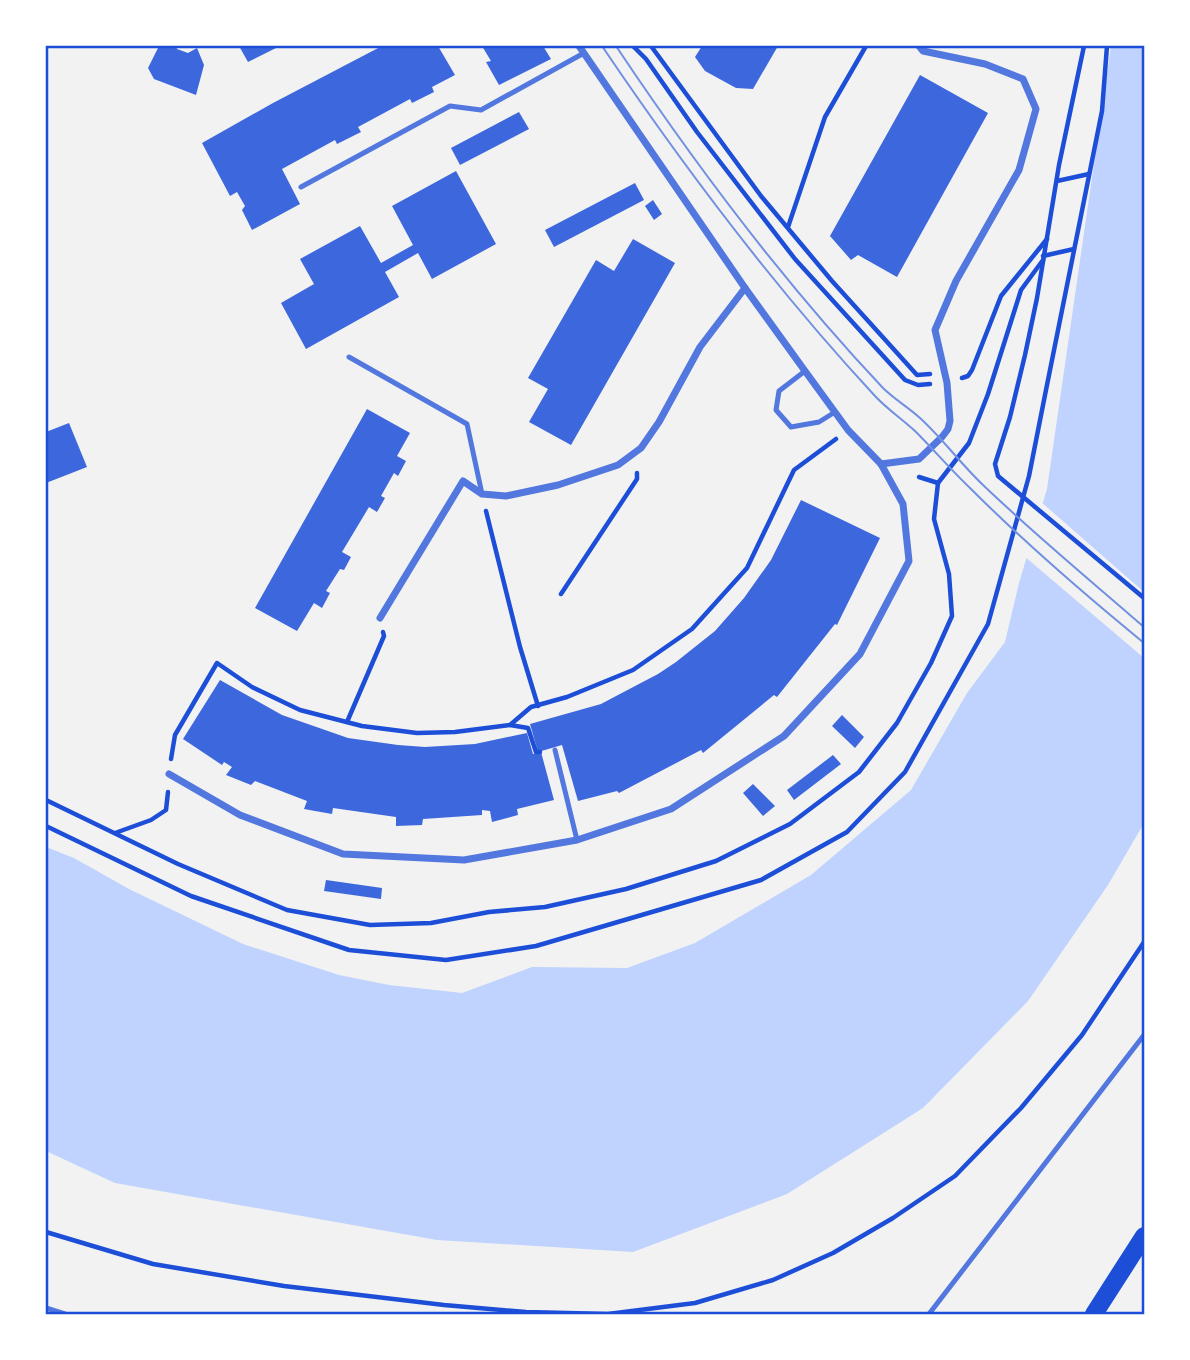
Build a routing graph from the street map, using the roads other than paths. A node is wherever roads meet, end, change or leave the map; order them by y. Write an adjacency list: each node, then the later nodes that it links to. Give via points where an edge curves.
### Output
1 (579, 46): 3 (street)
2 (919, 46): 9 (street, via 923,51 985,64 1023,79 1036,109 1019,170 956,281 935,330 946,374 948,429 919,459)
3 (584, 53): 4 (lane, via 481,110 450,106); 5 (street)
4 (301, 187)
5 (745, 288): 7 (street); 10 (street, via 700,347 641,447 618,464 558,485 506,496)
6 (349, 356): 10 (lane, via 467,424)
7 (805, 371): 8 (street); 8 (lane, via 779,391 776,410 791,427 819,422)
8 (835, 412): 9 (street)
9 (881, 464): 14 (street, via 903,504 909,561 860,654 784,736 671,809)
10 (482, 494): 11 (street, via 463,481)
11 (380, 618)
12 (555, 750): 14 (lane)
13 (169, 774): 14 (street, via 240,815 343,854 464,860)
14 (577, 840)
15 (1144, 1035): 19 (lane)
16 (1144, 1236): 20 (main road)
17 (46, 1308): 18 (lane)
18 (65, 1314)
19 (929, 1314)
20 (1094, 1314)

